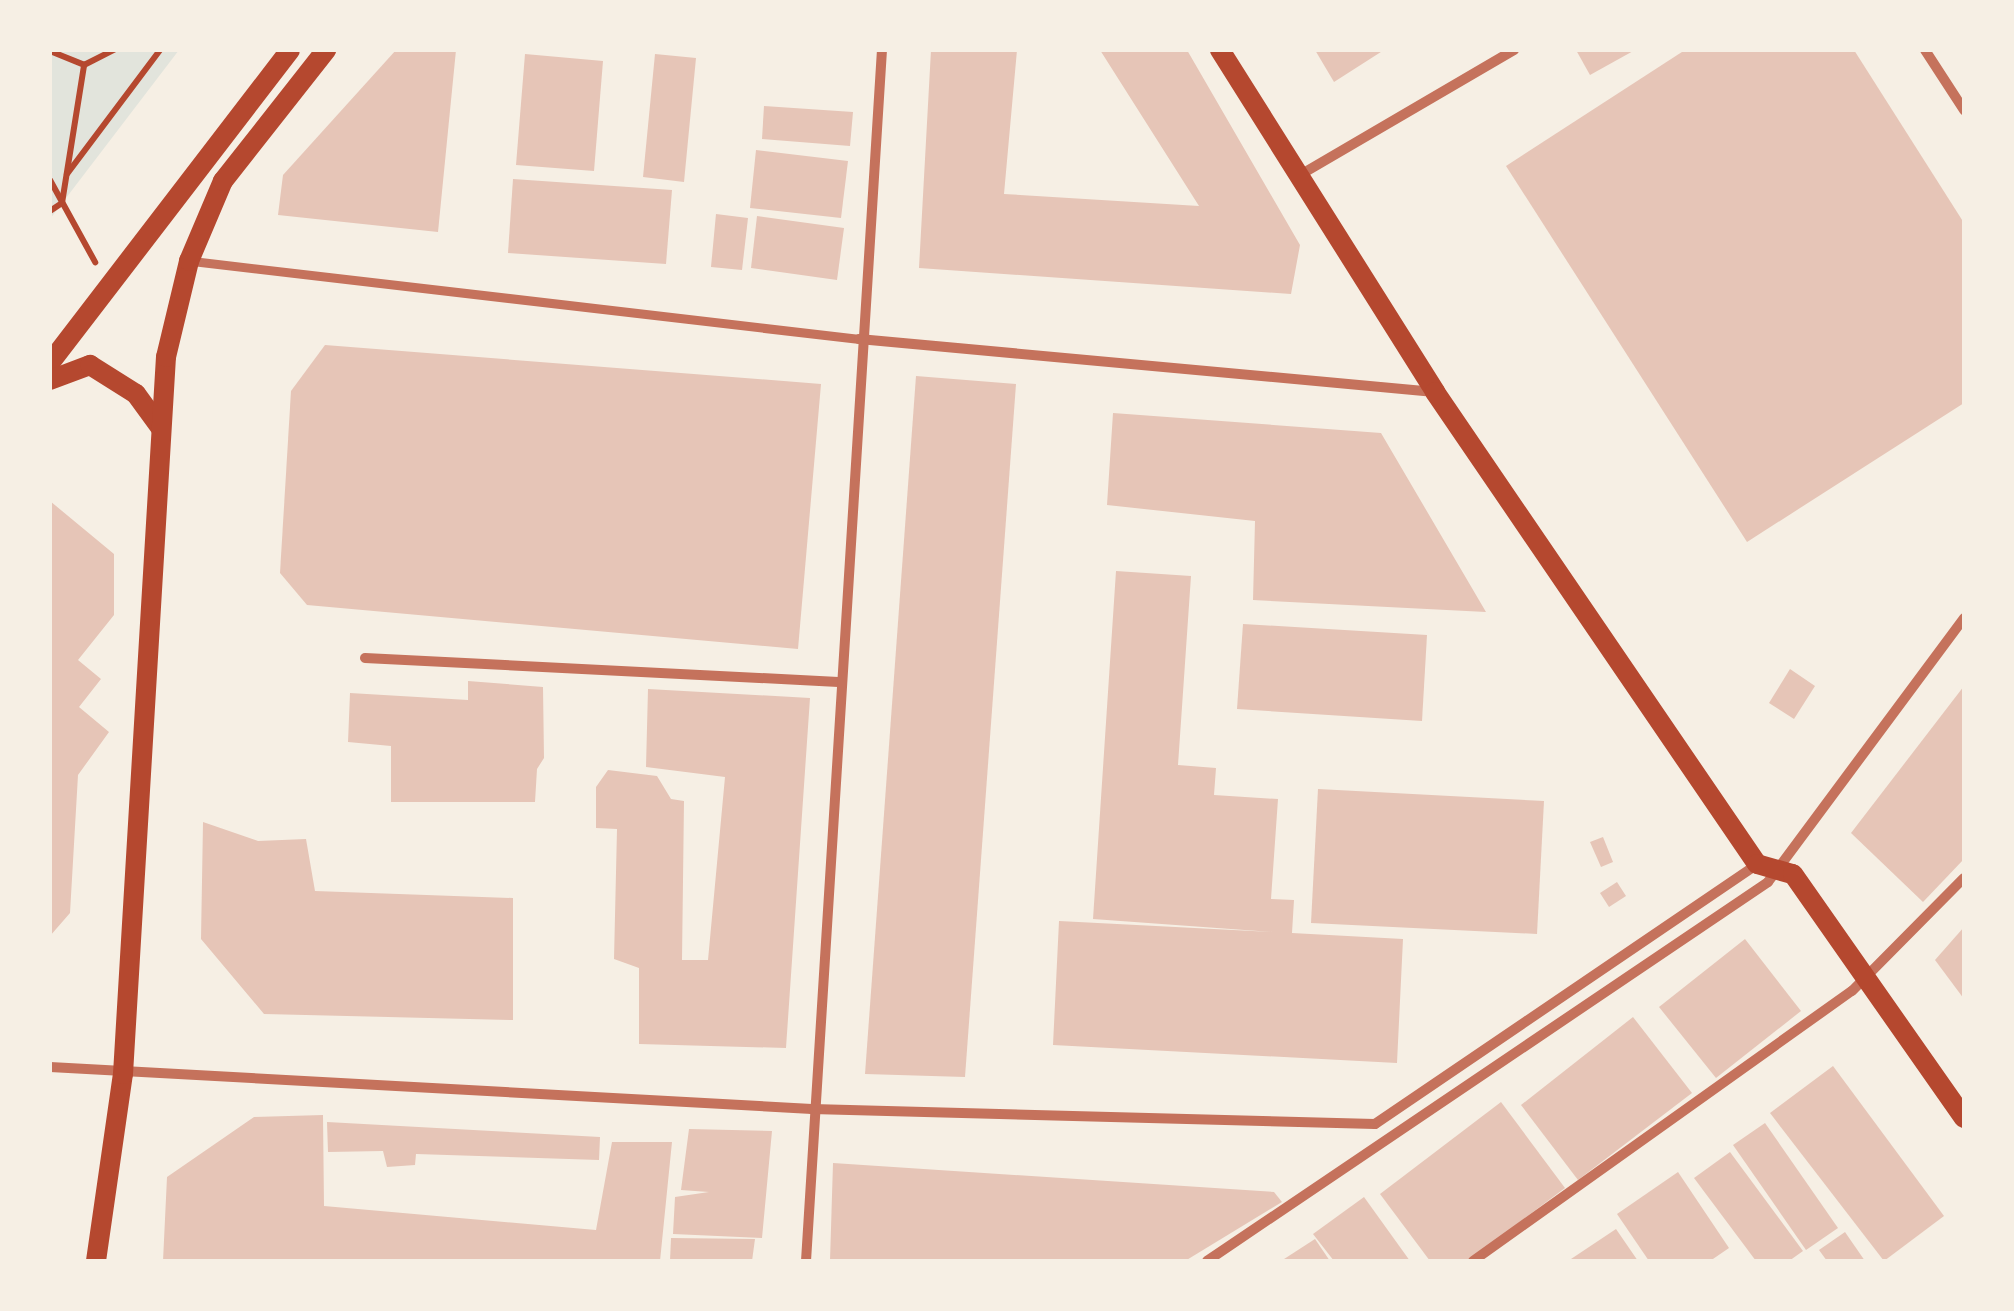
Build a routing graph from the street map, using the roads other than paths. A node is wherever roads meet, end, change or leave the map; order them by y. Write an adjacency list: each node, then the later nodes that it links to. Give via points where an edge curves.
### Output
1 (290, 50): 11 (main road)
2 (326, 50): 9 (main road, via 223,181)
3 (882, 50): 10 (street)
4 (1220, 50): 8 (main road)
5 (1514, 50): 8 (street)
6 (1925, 50): 7 (street)
7 (1964, 110)
8 (1299, 176): 13 (main road)
9 (189, 261): 10 (street); 14 (main road, via 166,357)
10 (860, 339): 13 (street); 17 (street)
11 (50, 362)
12 (50, 380): 14 (main road, via 90,365 136,394)
13 (1435, 392): 18 (main road)
14 (160, 427): 22 (main road)
15 (1964, 618): 18 (street)
16 (365, 658): 17 (street)
17 (838, 682): 23 (street)
18 (1767, 867): 20 (main road, via 1793,874); 23 (street, via 1374,1124); 27 (street, via 1752,893)
19 (1964, 878): 20 (street)
20 (1866, 976): 24 (main road); 28 (street)
21 (50, 1067): 22 (street)
22 (123, 1074): 23 (street); 25 (main road)
23 (812, 1110): 26 (street)
24 (1964, 1118)
25 (96, 1261)
26 (806, 1261)
27 (1207, 1261)
28 (1474, 1261)

